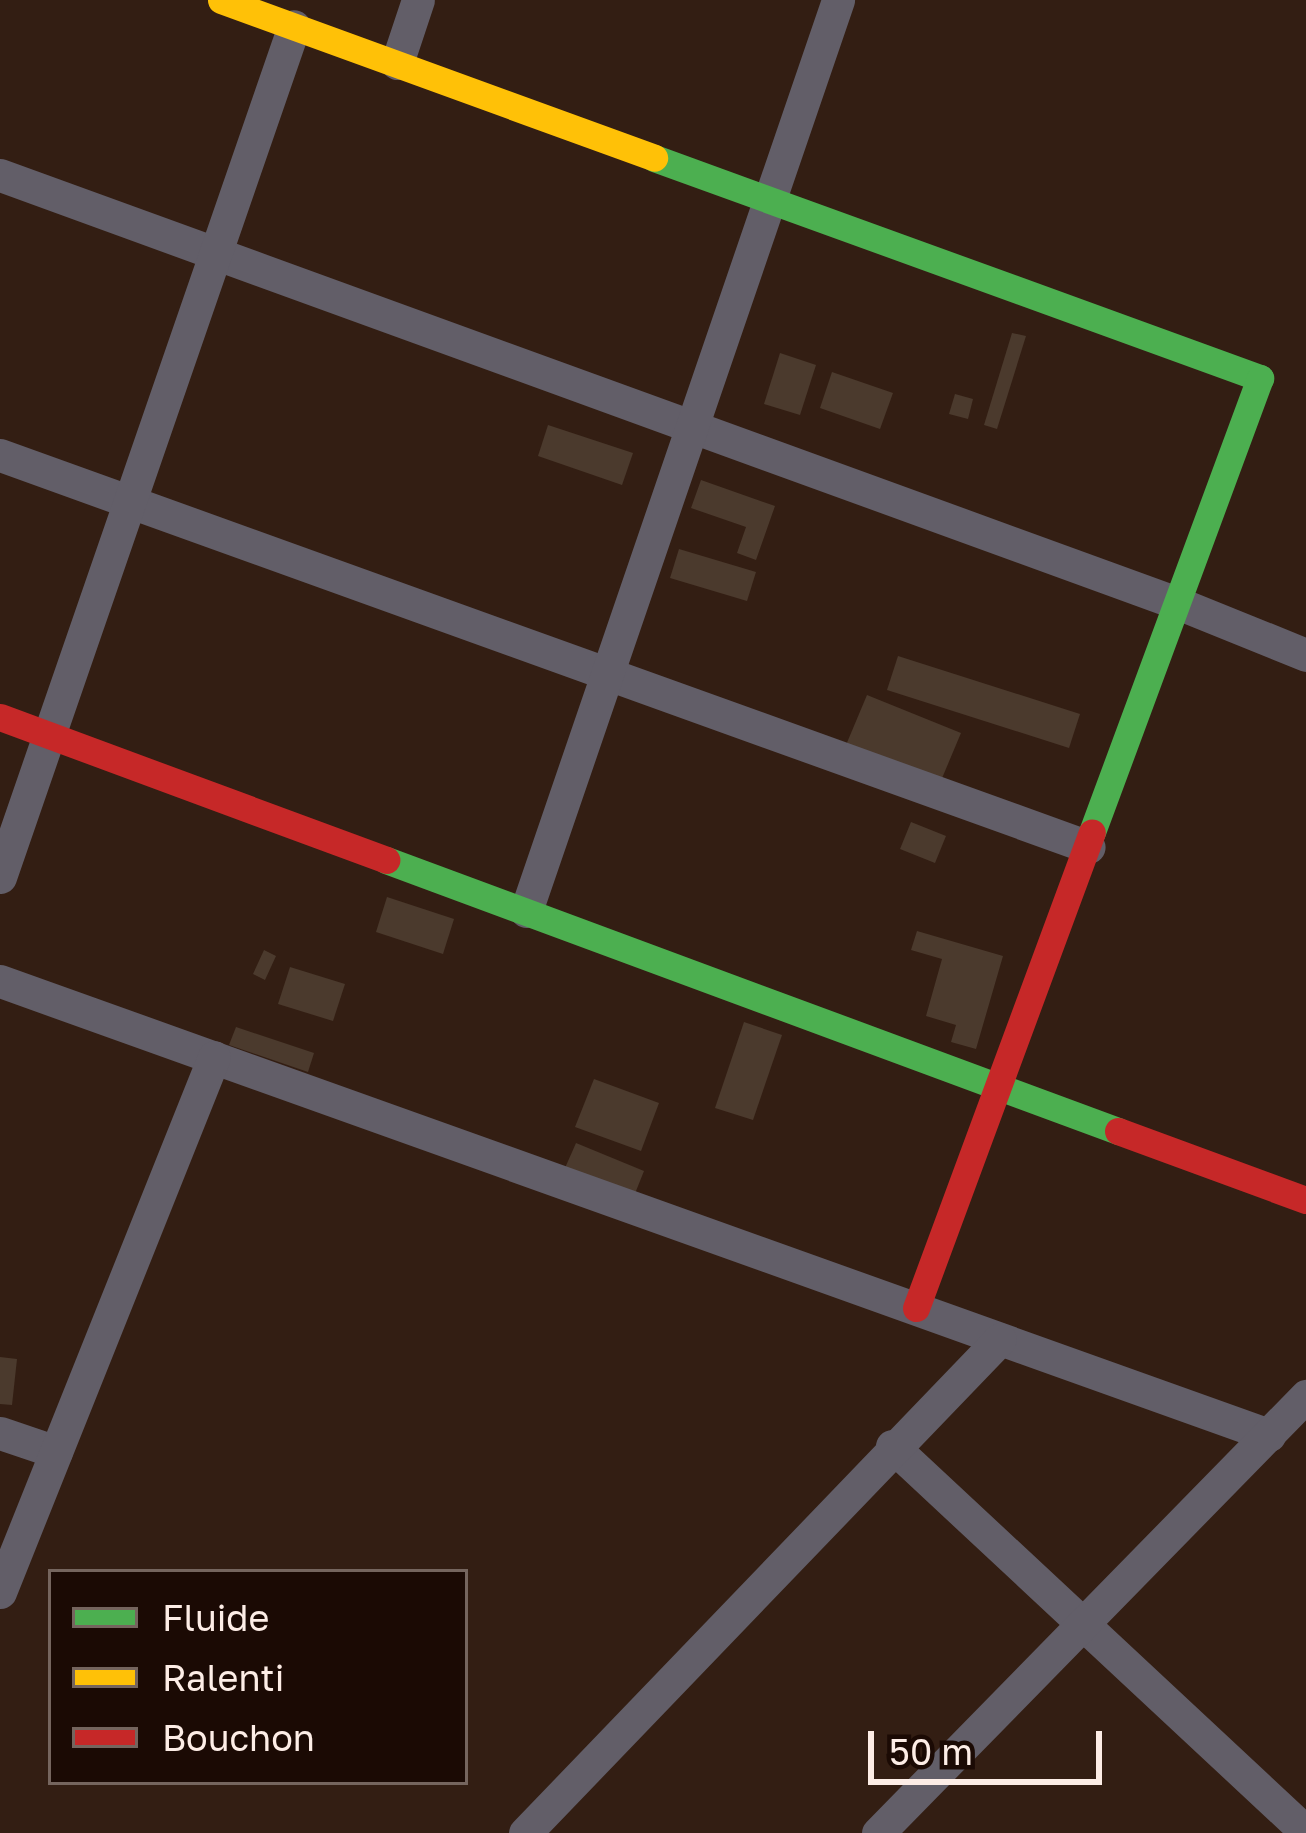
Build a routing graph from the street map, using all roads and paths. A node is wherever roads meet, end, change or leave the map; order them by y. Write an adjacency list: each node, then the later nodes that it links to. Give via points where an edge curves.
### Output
1 (221, 0): 4 (street)
2 (418, 0): 5 (street)
3 (838, 0): 7 (street)
4 (294, 26): 5 (street); 8 (street)
5 (398, 63): 7 (street)
6 (0, 175): 8 (street)
7 (771, 200): 9 (street); 12 (street, via 1260,378)
8 (215, 253): 9 (street); 11 (street)
9 (693, 427): 12 (street); 14 (street)
10 (0, 455): 11 (street)
11 (130, 502): 14 (street); 16 (street)
12 (1180, 604): 13 (street); 17 (street)
13 (1306, 655)
14 (608, 674): 17 (street); 19 (street)
15 (0, 717): 16 (street)
16 (50, 735): 18 (street); 19 (street)
17 (1089, 847): 22 (street)
18 (0, 877)
19 (526, 911): 22 (street)
20 (0, 981): 21 (street)
21 (214, 1058): 24 (street); 30 (street)
22 (999, 1086): 23 (street); 24 (street)
23 (1306, 1200)
24 (916, 1308): 25 (street)
25 (1000, 1339): 28 (street); 29 (street)
26 (1306, 1396): 28 (street)
27 (0, 1433): 30 (street)
28 (1269, 1435): 32 (street)
29 (892, 1446): 32 (street); 34 (street)
30 (56, 1453): 31 (street)
31 (0, 1592)
32 (1082, 1624): 33 (street); 35 (street)
33 (1306, 1832)
34 (525, 1833)
35 (878, 1833)

